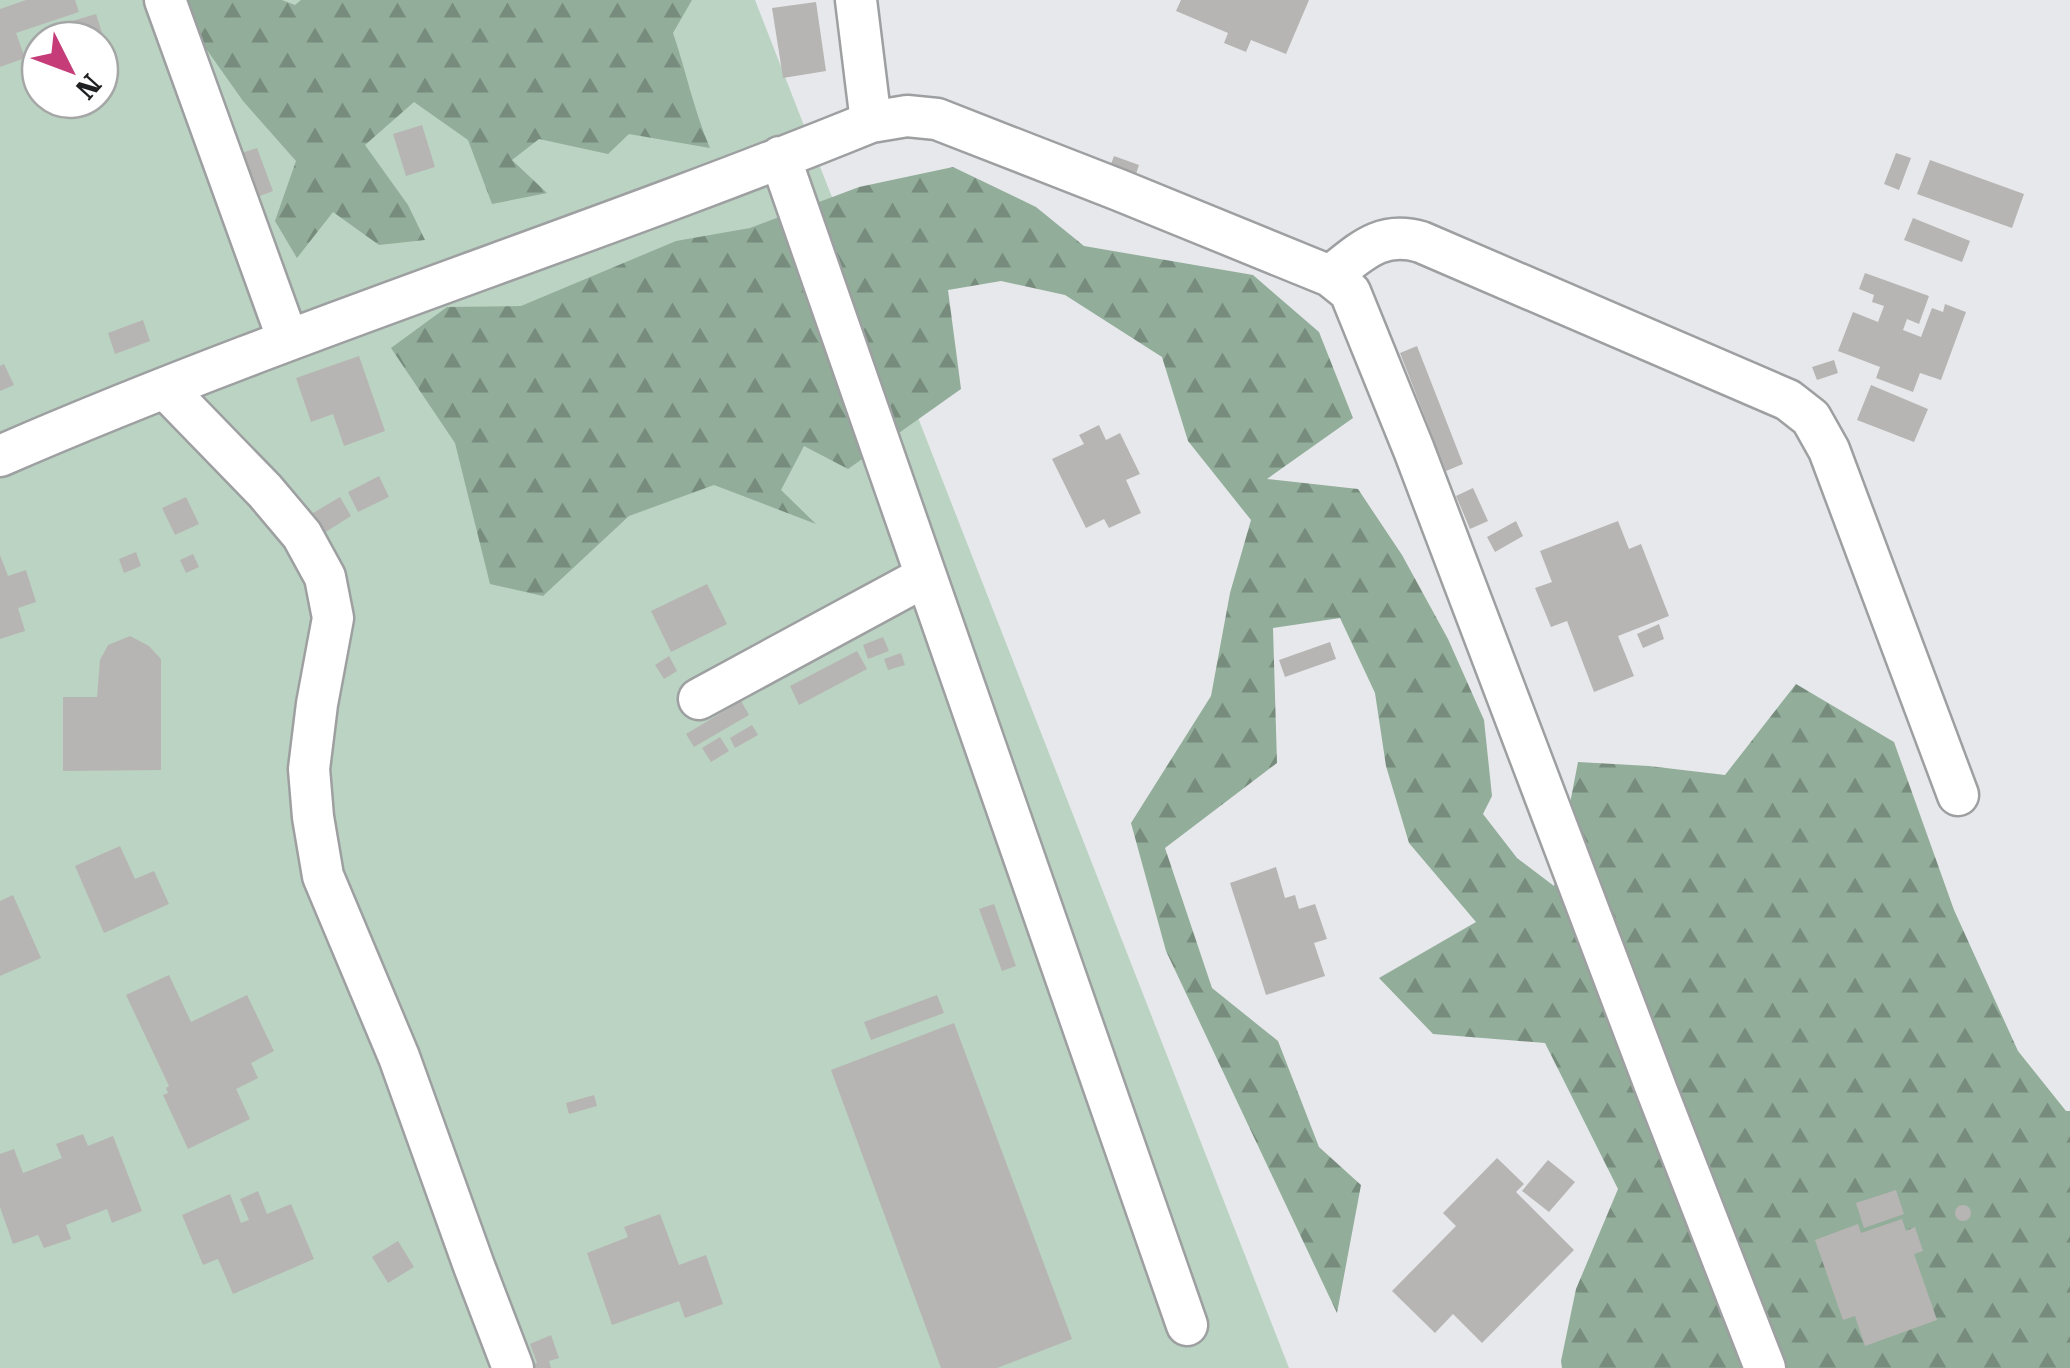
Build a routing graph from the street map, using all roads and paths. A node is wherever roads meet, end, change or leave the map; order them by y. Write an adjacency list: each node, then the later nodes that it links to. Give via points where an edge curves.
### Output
1 (166, 0): 6 (street)
2 (856, 0): 3 (street)
3 (871, 122): 4 (street); 5 (street, via 936,118)
4 (780, 157): 6 (street); 9 (street)
5 (1330, 276): 11 (street, via 1372,244 1405,237 1788,400 1811,418 1829,450); 14 (street, via 1350,292 1407,433)
6 (288, 340): 7 (street)
7 (165, 388): 8 (street); 13 (street, via 302,534 325,577 333,618 309,769 323,876 399,1057)
8 (0, 456)
9 (926, 576): 10 (street); 12 (street)
10 (699, 699)
11 (1958, 795)
12 (1188, 1325)
13 (513, 1368)
14 (1766, 1368)

